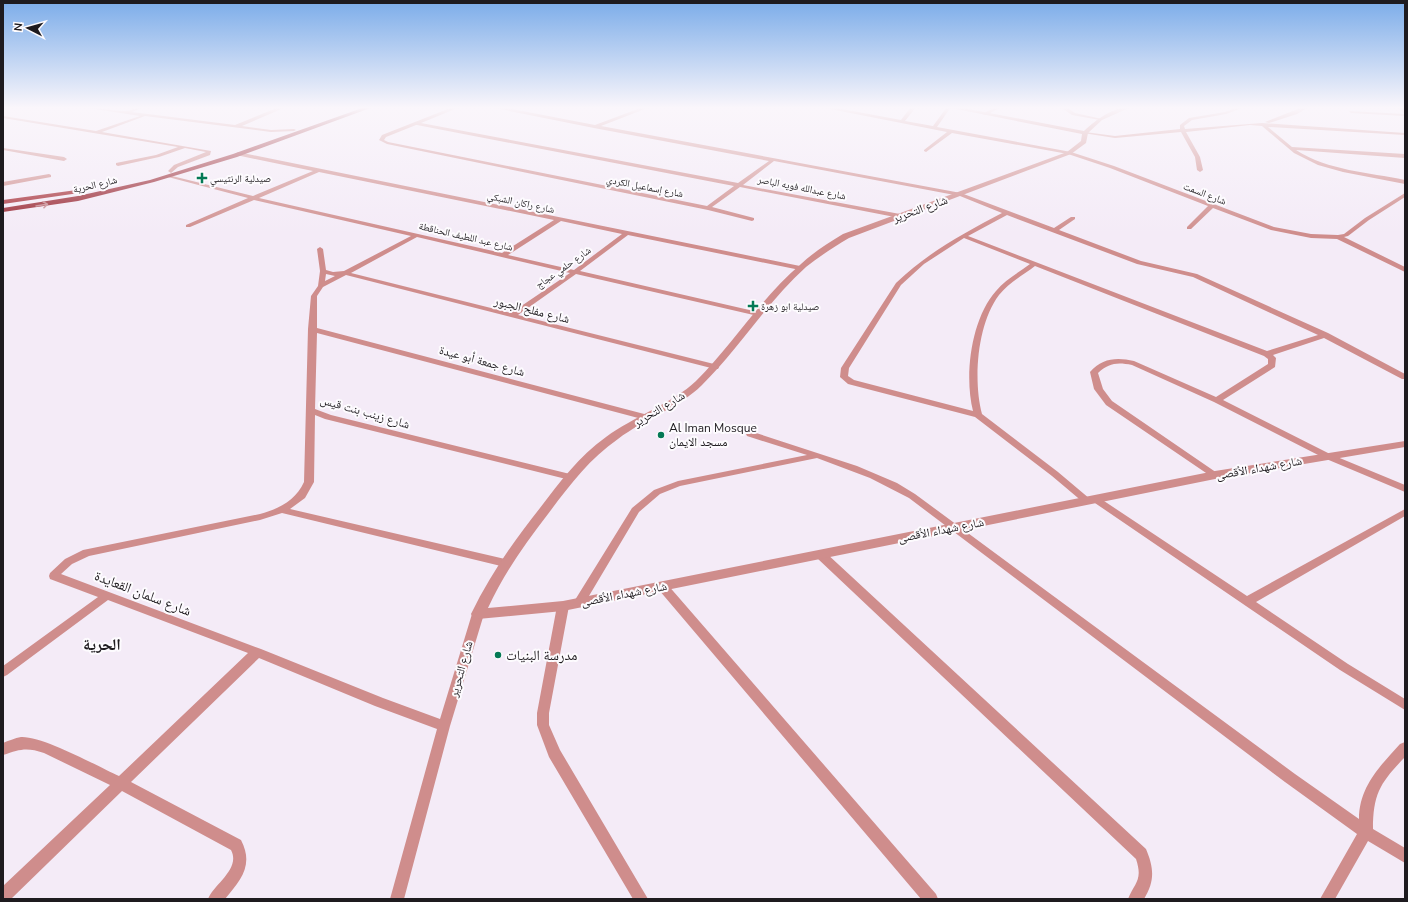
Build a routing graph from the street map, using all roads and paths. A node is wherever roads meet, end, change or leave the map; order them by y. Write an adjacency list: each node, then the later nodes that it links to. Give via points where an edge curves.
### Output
1 (3, 149): 19 (street)
2 (179, 149): 21 (street)
3 (196, 149): 24 (street, via 209,152 176,166)
4 (234, 149): 24 (highway, شارع الحرية)
5 (252, 149): 17 (highway, شارع الحرية)
6 (415, 149): 36 (street, شارع إسماعيل الكردي)
7 (550, 149): 28 (street, شارع عبدالله فويه الباصر)
8 (714, 149): 20 (street)
9 (928, 149): 15 (street)
10 (1048, 149): 16 (street, شارع السمت)
11 (1074, 149): 16 (street, شارع التحرير)
12 (1194, 149): 23 (street, via 1200,162)
13 (1292, 149): 26 (street, via 1319,163)
14 (1306, 149): 18 (street)
15 (926, 151)
16 (1069, 153): 29 (street, شارع التحرير); 35 (street, شارع السمت)
17 (238, 154): 22 (street, شارع راكان الشبكي); 24 (highway, شارع الحرية)
18 (1405, 156)
19 (64, 159)
20 (773, 160): 28 (street); 29 (street)
21 (118, 164)
22 (319, 170): 31 (street); 41 (street, شارع راكان الشبكي)
23 (1200, 170)
24 (171, 174): 31 (street, شارع عبد اللطيف الحناقطة); 34 (highway, شارع الحرية); 37 (highway, شارع الحرية, one-way to 24, via 85,197)
25 (49, 176): 27 (street)
26 (1405, 182)
27 (3, 184)
28 (741, 185): 36 (street); 39 (street, شارع عبدالله فويه الباصر)
29 (961, 195): 38 (street); 39 (street, شارع التحرير)
30 (1405, 195): 32 (street)
31 (254, 198): 43 (street); 47 (street, شارع عبد اللطيف الحناقطة)
32 (1399, 199): 33 (street); 49 (street, via 1350,233)
33 (1405, 201)
34 (3, 204)
35 (1212, 205): 44 (street); 49 (street, شارع السمت, via 1285,232)
36 (708, 208): 42 (street, شارع إسماعيل الكردي)
37 (3, 210)
38 (1006, 213): 45 (street); 48 (street)
39 (900, 216): 53 (street, شارع التحرير, via 833,243)
40 (1073, 218): 45 (street)
41 (560, 219): 46 (street, شارع راكان الشبكي); 51 (street)
42 (752, 219)
43 (188, 226)
44 (1189, 228)
45 (1054, 231): 62 (street, via 1139,263 1195,275)
46 (627, 233): 53 (street, شارع راكان الشبكي); 56 (street, شارع حلمي عجاج)
47 (417, 235): 51 (street, شارع عبد اللطيف الحناقطة); 57 (street)
48 (963, 236): 52 (street); 68 (street, via 931,256 898,284 845,368 844,377 850,382)
49 (1338, 237): 54 (street)
50 (320, 249): 55 (street, شارع زينب بنت قيس)
51 (503, 255): 56 (street, شارع عبد اللطيف الحناقطة)
52 (1034, 264): 63 (street); 68 (street, via 994,298 983,322 977,345 973,383)
53 (800, 268): 59 (street, شارع التحرير)
54 (1405, 270)
55 (323, 271): 57 (street, شارع مفلح الجبور); 58 (street, شارع زينب بنت قيس)
56 (575, 272): 59 (street, شارع عبد اللطيف الحناقطة); 60 (street, شارع حلمي عجاج)
57 (345, 274): 58 (street); 60 (street, شارع مفلح الجبور)
58 (321, 286): 61 (street, شارع زينب بنت قيس, via 313,300)
59 (758, 314): 64 (street, شارع التحرير)
60 (511, 316): 64 (street, شارع مفلح الجبور)
61 (312, 329): 67 (street, شارع زينب بنت قيس); 69 (street, شارع جمعة أبو عيدة)
62 (1325, 335): 63 (street); 65 (street)
63 (1267, 354): 66 (street, via 1272,358 1272,364)
64 (715, 367): 69 (street, شارع التحرير, via 686,394)
65 (1405, 377)
66 (1217, 400): 73 (street); 74 (street, via 1134,363 1104,363 1094,372 1099,392 1109,403)
67 (311, 410): 75 (street, شارع زينب بنت قيس, via 328,417); 78 (street, شارع سلمان القعايدة, via 309,482 298,500)
68 (978, 415): 77 (street)
69 (645, 417): 75 (street, شارع التحرير, via 604,444)
70 (750, 434): 72 (street)
71 (1405, 444): 73 (street, شارع شهداء الأقصى)
72 (815, 456): 80 (street, via 887,482 912,496); 86 (street, via 678,484 657,492 635,510)
73 (1327, 456): 74 (street, شارع شهداء الأقصى); 76 (street)
74 (1215, 475): 77 (street, شارع شهداء الأقصى)
75 (570, 477): 82 (street, شارع التحرير)
76 (1405, 489)
77 (1091, 500): 80 (street, شارع شهداء الأقصى); 85 (street)
78 (281, 510): 82 (street); 84 (street, شارع سلمان القعايدة, via 260,517 87,553 70,560 54,576)
79 (1405, 512): 85 (street)
80 (955, 528): 81 (street, شارع شهداء الأقصى); 96 (street)
81 (821, 555): 83 (street, شارع شهداء الأقصى); 103 (street, via 1141,854 1146,864 1146,876 1144,888)
82 (505, 563): 88 (street, شارع التحرير)
83 (663, 587): 86 (street, شارع شهداء الأقصى); 102 (street)
84 (106, 596): 89 (street, شارع سلمان القعايدة); 90 (street)
85 (1248, 601): 91 (street, via 1344,667)
86 (579, 603): 87 (street, شارع شهداء الأقصى)
87 (563, 606): 88 (street, شارع شهداء الأقصى); 101 (street, via 543,725 554,753)
88 (478, 614): 92 (street, شارع التحرير)
89 (256, 652): 92 (street, شارع سلمان القعايدة); 95 (street)
90 (3, 672)
91 (1405, 705)
92 (444, 726): 100 (street, شارع التحرير)
93 (1405, 748): 96 (street, via 1382,772 1369,797)
94 (3, 749): 95 (street, via 20,744 33,744)
95 (120, 783): 98 (street); 99 (street, via 236,845 241,858 225,887)
96 (1366, 832): 97 (street); 104 (street)
97 (1405, 856)
98 (3, 896)
99 (215, 899)
100 (398, 899)
101 (641, 899)
102 (931, 899)
103 (1135, 899)
104 (1327, 899)

